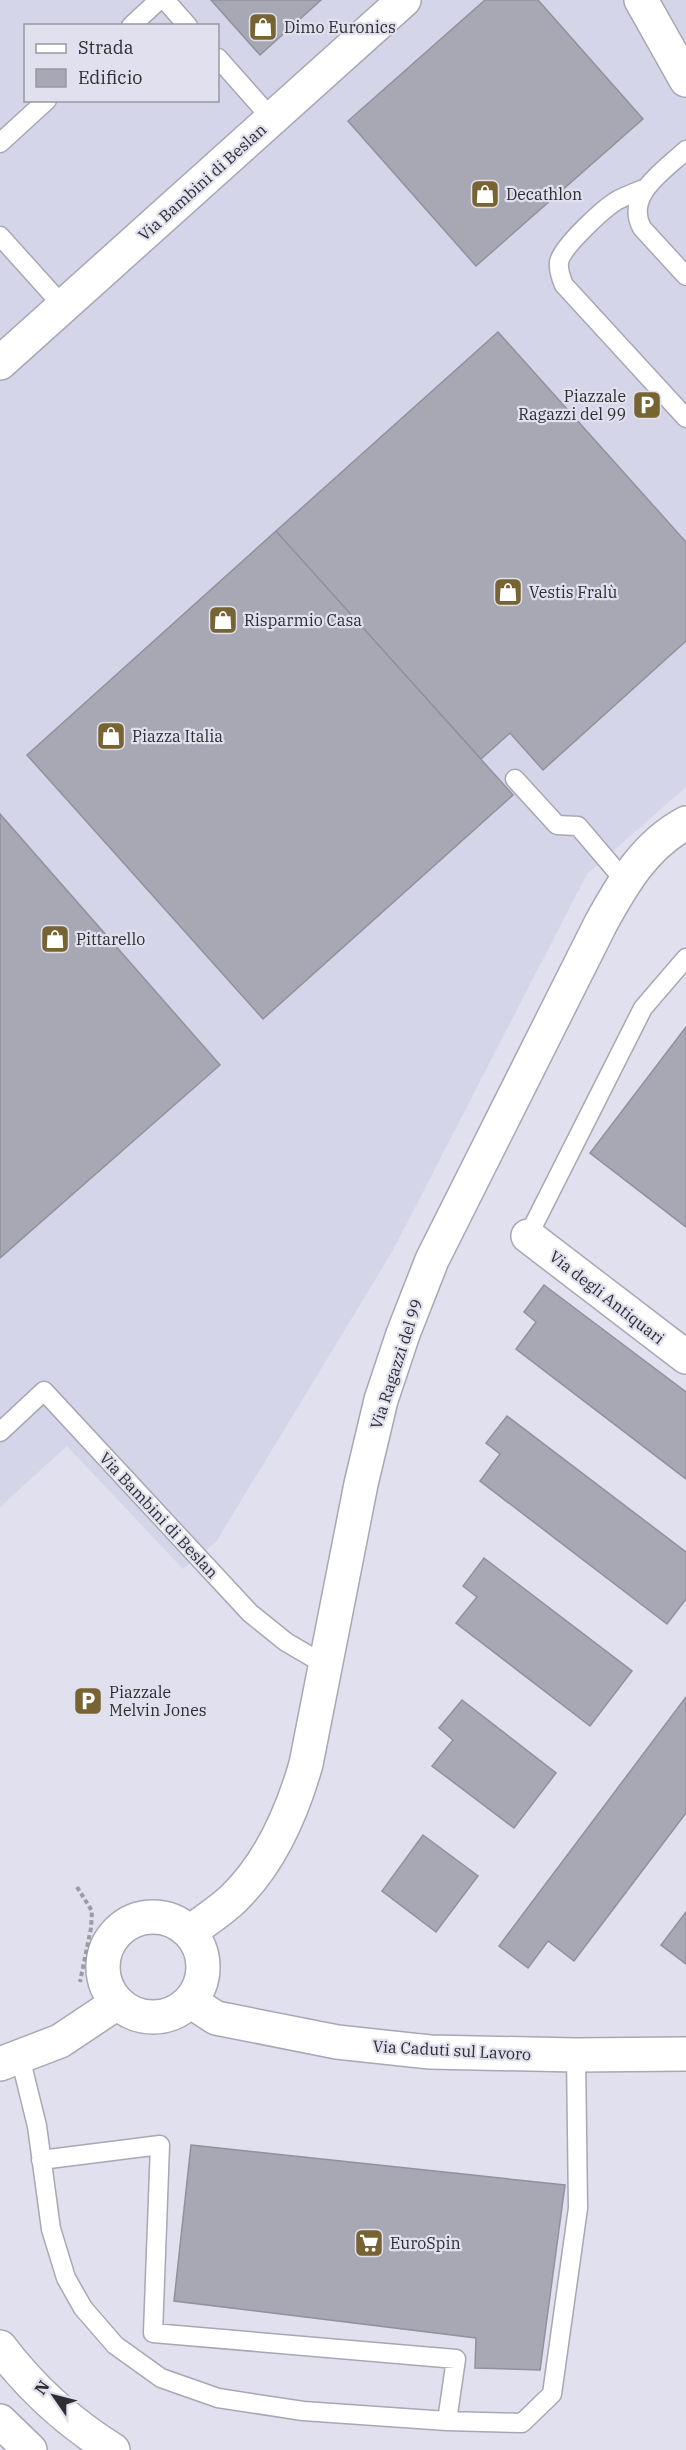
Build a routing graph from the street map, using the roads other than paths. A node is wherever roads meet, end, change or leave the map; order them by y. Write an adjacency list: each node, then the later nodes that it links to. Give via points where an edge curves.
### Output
1 (159, 0): 5 (lane)
2 (165, 0): 6 (lane)
3 (404, 0): 10 (street, Via Bambini di Beslan)
4 (641, 0): 8 (street)
5 (133, 24)
6 (186, 24)
7 (219, 59): 10 (lane)
8 (686, 80)
9 (45, 102): 11 (lane)
10 (272, 119): 16 (street, Via Bambini di Beslan)
11 (0, 143)
12 (686, 150): 13 (lane)
13 (646, 188): 15 (lane, via 639,199 637,219); 18 (lane, via 615,202 569,243 558,264 564,285)
14 (0, 236): 16 (lane)
15 (686, 276)
16 (63, 306): 17 (street, Via Bambini di Beslan)
17 (0, 363)
18 (686, 418)
19 (515, 779): 21 (lane, via 557,825 578,826)
20 (686, 823): 21 (street, Via Ragazzi del 99, via 645,854)
21 (624, 880): 26 (street, Via Ragazzi del 99, via 432,1260 403,1334 381,1400 361,1484)
22 (686, 958): 23 (lane, via 643,1008)
23 (528, 1236): 24 (street, Via degli Antiquari)
24 (686, 1357)
25 (0, 1432): 26 (lane, Via Bambini di Beslan, via 44,1391 250,1613 286,1642)
26 (327, 1666): 27 (street, Via Ragazzi del 99, via 306,1764 295,1803 280,1833 261,1866 234,1898)
27 (190, 1932): 28 (street, via 203,1959 203,1974); 29 (street, via 177,1922 146,1916 117,1930 102,1959 107,1990)
28 (190, 2001): 29 (street, via 162,2017 130,2013); 31 (street, Via Caduti sul Lavoro, via 216,2018 337,2042 430,2052)
29 (117, 2003): 32 (street, via 60,2041)
30 (686, 2054): 31 (street, Via Caduti sul Lavoro)
31 (576, 2055): 38 (lane, via 578,2208 552,2394 522,2423)
32 (10, 2060): 33 (lane, via 37,2126)
33 (41, 2160): 34 (lane, via 160,2145); 36 (lane, via 51,2229 66,2278 83,2308 115,2345)
34 (153, 2333): 36 (lane); 38 (lane, via 456,2359)
35 (0, 2347): 40 (street, via 58,2411)
36 (132, 2358): 38 (lane, via 161,2378 218,2398 303,2411)
37 (0, 2421): 39 (street)
38 (447, 2421)
39 (30, 2450)
40 (113, 2450)

